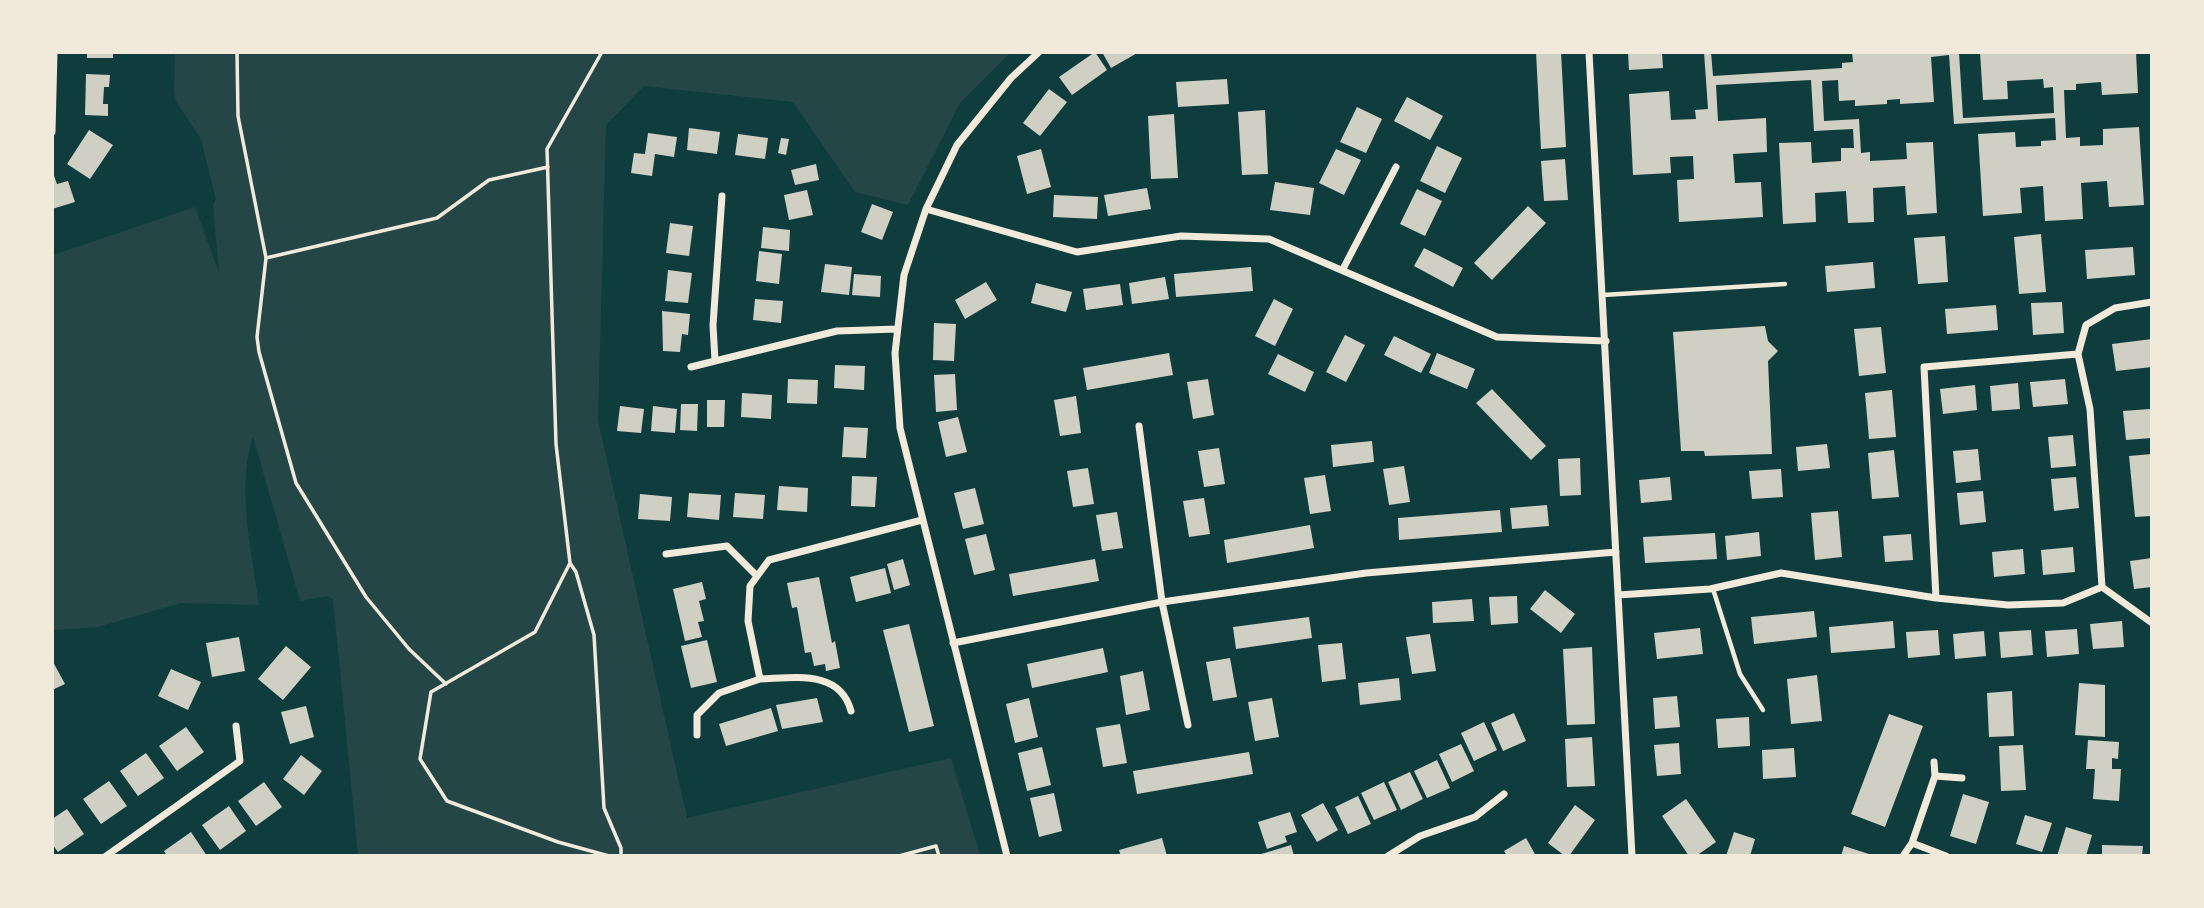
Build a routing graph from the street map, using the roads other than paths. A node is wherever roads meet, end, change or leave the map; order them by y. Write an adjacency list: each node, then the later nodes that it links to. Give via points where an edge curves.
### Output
1 (54, 52): 4 (street)
2 (1039, 52): 7 (street, via 1010,78 957,145)
3 (1589, 52): 10 (street)
4 (53, 132)
5 (1396, 167): 8 (street)
6 (722, 196): 15 (street, via 713,325)
7 (926, 209): 8 (street, via 1077,252 1181,236 1269,239); 12 (street, via 904,275)
8 (1343, 268): 13 (street, via 1497,338)
9 (1785, 284): 10 (lane)
10 (1603, 295): 13 (street)
11 (2151, 302): 14 (street, via 2115,307 2086,325)
12 (897, 329): 15 (street, via 836,331); 18 (street, via 900,428)
13 (1606, 341): 19 (street)
14 (2078, 354): 22 (street, via 2090,409); 25 (street, via 1924,367)
15 (716, 361): 16 (street)
16 (691, 367)
17 (1139, 426): 26 (street)
18 (922, 520): 21 (street, via 769,560); 28 (street)
19 (1616, 552): 24 (street); 26 (street, via 1366,573)
20 (666, 554): 21 (street, via 727,546)
21 (757, 576): 29 (street, via 750,586 748,621)
22 (2102, 587): 25 (street, via 2063,603 2008,605); 27 (street)
23 (1713, 588): 24 (street); 25 (street, via 1781,573); 30 (lane, via 1740,674)
24 (1618, 595): 43 (street)
25 (1936, 598)
26 (1162, 602): 28 (street); 32 (street)
27 (2151, 623)
28 (954, 643): 41 (street)
29 (760, 679): 31 (street, via 804,677 832,682 847,697); 34 (street, via 719,693 697,715)
30 (1763, 710)
31 (850, 711)
32 (1188, 725)
33 (236, 726): 40 (street, via 240,761)
34 (697, 735)
35 (1934, 762): 36 (street)
36 (1935, 776): 37 (street); 39 (street)
37 (1962, 778)
38 (1504, 794): 42 (street, via 1475,817 1420,836)
39 (1912, 843): 44 (street); 45 (street)
40 (106, 856)
41 (1007, 856)
42 (1388, 856)
43 (1632, 856)
44 (1903, 856)
45 (1946, 856)

